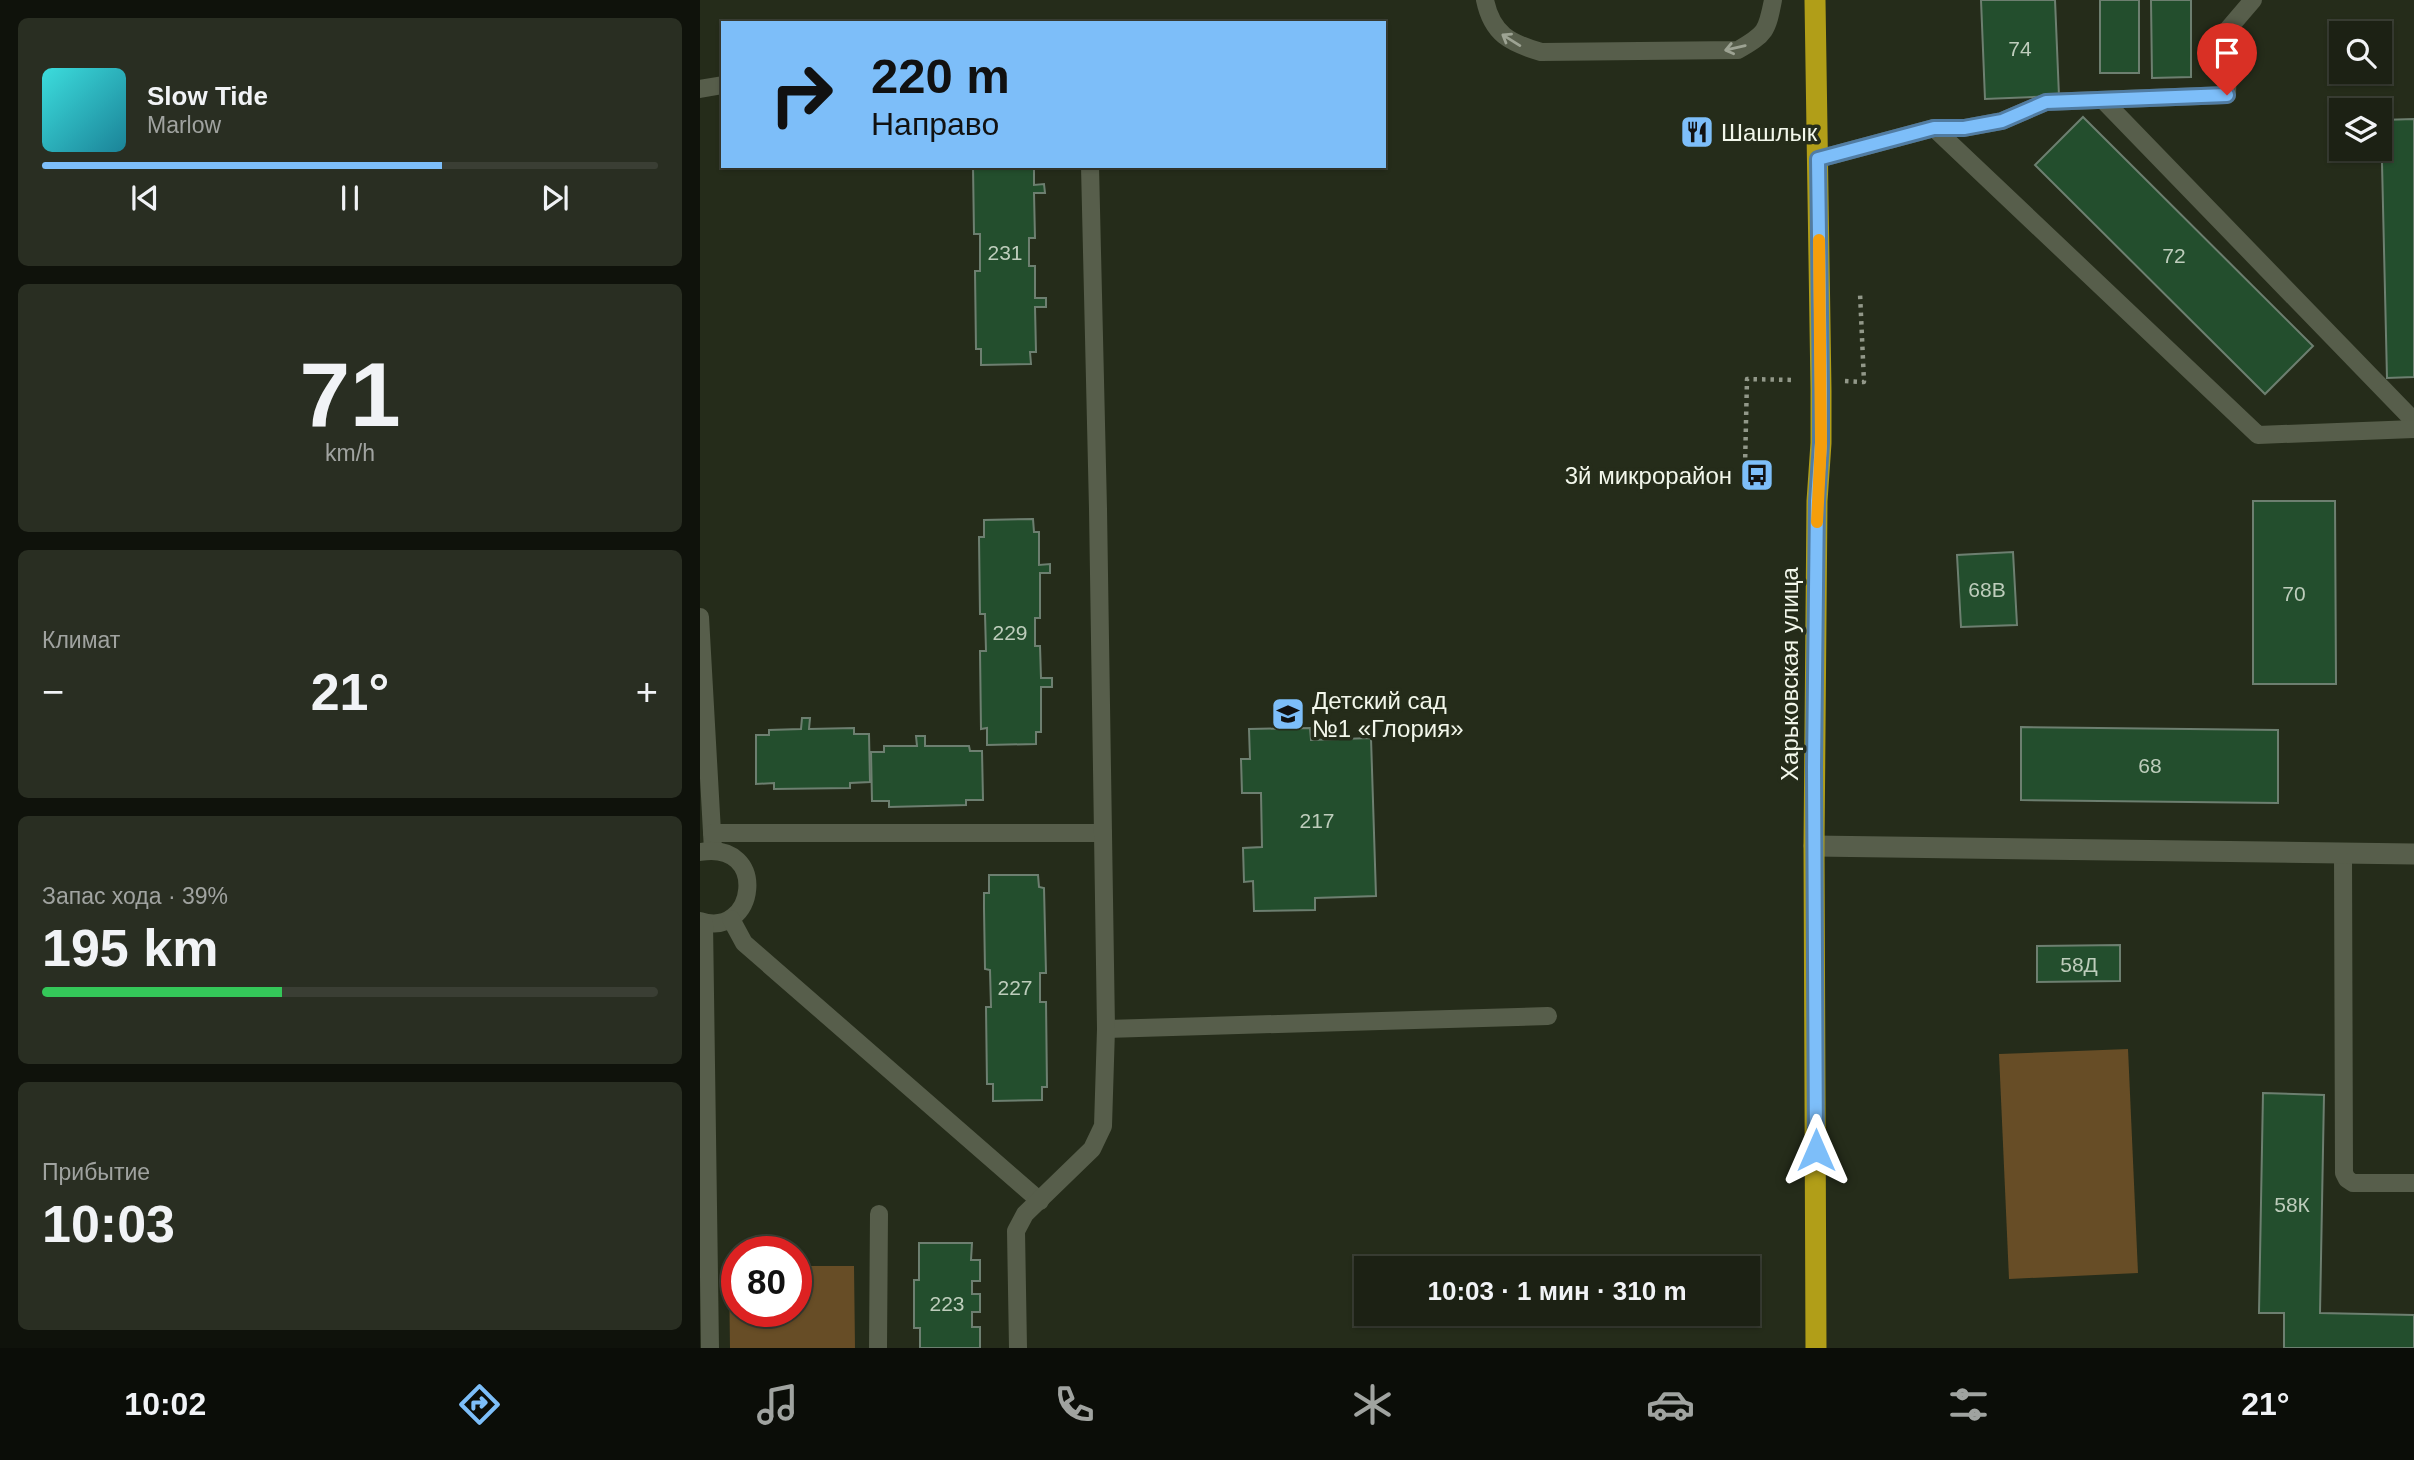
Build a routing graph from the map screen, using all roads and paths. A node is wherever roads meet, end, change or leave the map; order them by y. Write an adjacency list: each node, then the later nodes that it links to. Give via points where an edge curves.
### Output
1 (1485, 0): 2 (lane, one-way to 1, via 1767,28 1738,50 1541,52 1517,45 1500,33 1488,16)
2 (1773, 0)
3 (1815, 0): 9 (highway, Харьковская улица)
4 (2253, 0): 7 (lane, via 2229,29 2227,95)
5 (721, 85): 6 (lane)
6 (700, 89)
7 (2103, 100): 8 (lane, via 2046,102 2002,121); 14 (lane)
8 (1934, 128): 9 (lane); 15 (lane, via 2259,435)
9 (1818, 159): 20 (highway, Харьковская улица, via 1821,404)
10 (1090, 168): 18 (lane)
11 (1860, 293): 13 (path)
12 (1747, 379): 16 (path)
13 (1864, 382)
14 (2414, 421)
15 (2414, 429)
16 (1745, 466)
17 (700, 617): 19 (lane)
18 (1103, 833): 19 (lane); 26 (lane)
19 (708, 845): 23 (lane, via 726,852 746,871 747,898)
20 (1814, 846): 21 (street); 34 (highway, Харьковская улица)
21 (2343, 854): 22 (street); 27 (lane, via 2344,1173 2353,1183)
22 (2414, 854)
23 (731, 919): 24 (lane); 28 (lane, via 744,943)
24 (702, 922): 30 (lane)
25 (1548, 1016): 26 (lane)
26 (1106, 1029): 28 (lane, via 1103,1126 1092,1149)
27 (2414, 1183)
28 (1040, 1201): 33 (lane, via 1025,1214 1016,1231)
29 (879, 1214): 32 (lane)
30 (704, 1251): 31 (lane)
31 (710, 1348)
32 (878, 1348)
33 (1018, 1348)
34 (1816, 1348)

